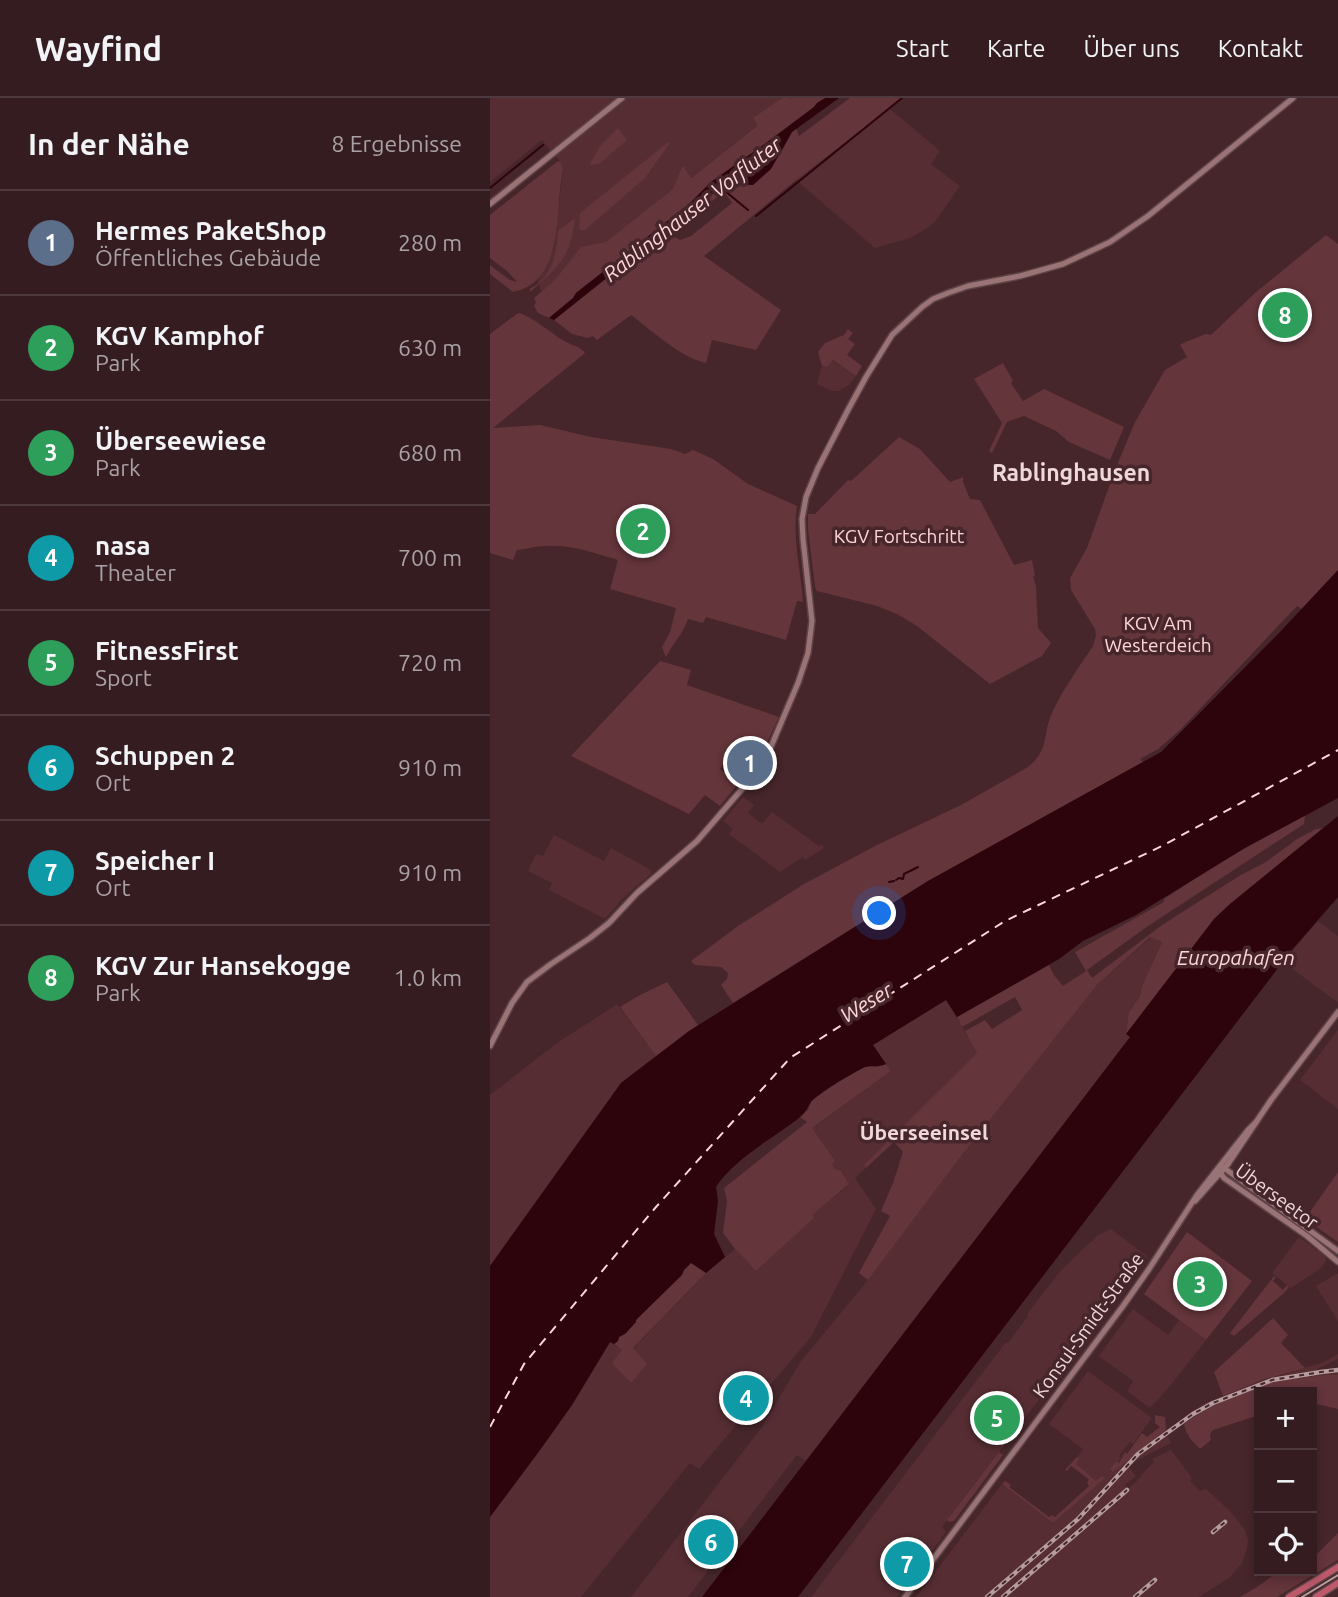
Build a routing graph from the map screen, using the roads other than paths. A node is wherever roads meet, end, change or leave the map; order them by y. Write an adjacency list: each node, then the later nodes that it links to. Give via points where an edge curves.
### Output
1 (622, 98): 3 (street)
2 (1293, 98): 5 (street, via 1110,242 1063,264 957,289 933,299 900,326 849,408 806,497 803,539 813,621 798,683 767,756 697,841 637,892 609,923 527,982)
3 (490, 204)
4 (1338, 1012): 6 (street, Konsul-Smidt-Straße)
5 (490, 1046)
6 (1221, 1170): 7 (street, Überseetor); 8 (street, Überseetor); 11 (street, Konsul-Smidt-Straße, via 1197,1195 1123,1306)
7 (1338, 1251)
8 (1338, 1262)
9 (1338, 1567): 12 (main road)
10 (1338, 1583): 13 (main road)
11 (905, 1597)
12 (1289, 1597)
13 (1316, 1597)

